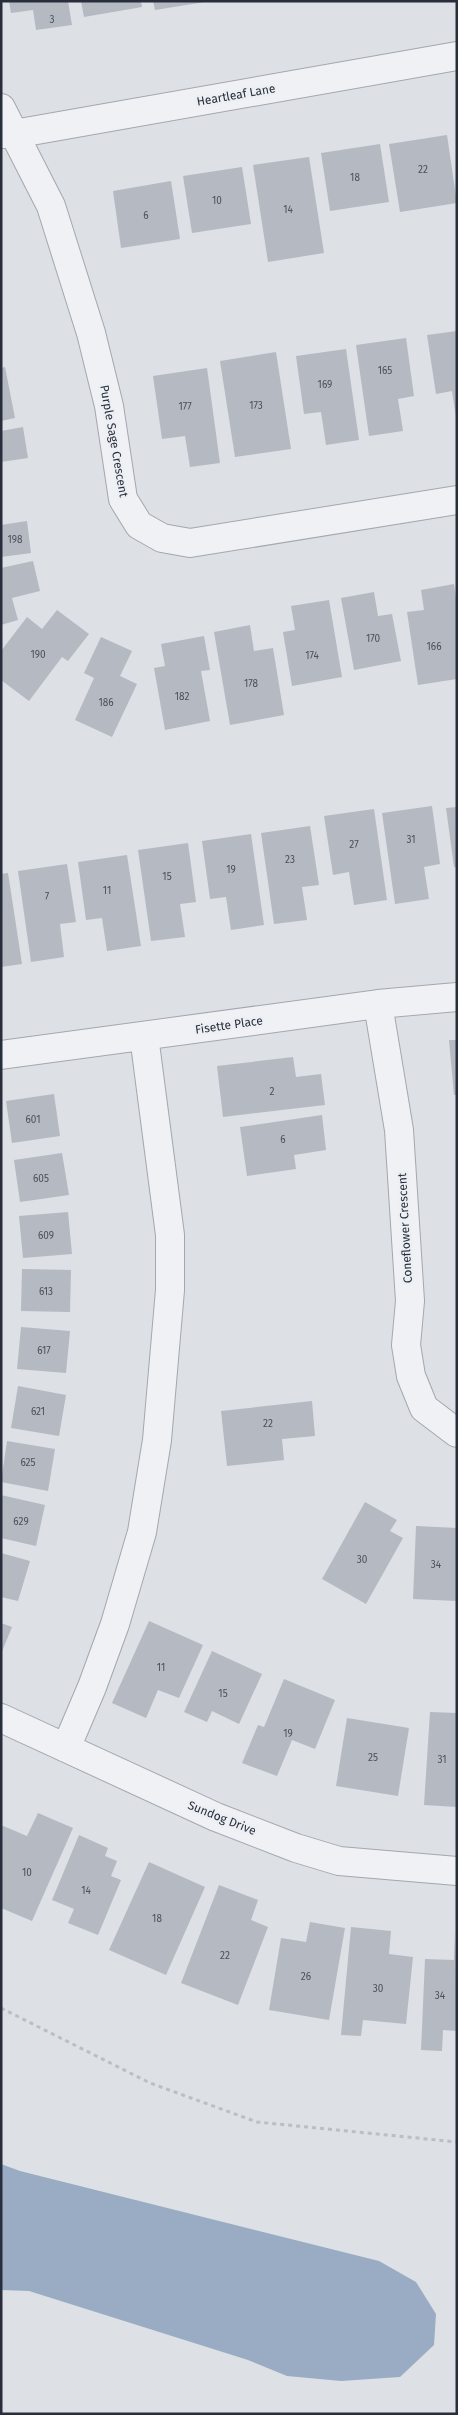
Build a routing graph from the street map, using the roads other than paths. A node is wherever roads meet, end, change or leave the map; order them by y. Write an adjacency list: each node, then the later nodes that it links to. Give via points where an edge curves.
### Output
1 (457, 56): 3 (street, Heartleaf Lane)
2 (1, 108): 3 (street, Purple Sage Crescent)
3 (6, 139): 4 (street, Purple Sage Crescent, via 50,206 91,333 109,406 123,499 139,525 162,538 190,543)
4 (457, 500)
5 (457, 997): 6 (street, Fisette Place)
6 (378, 1004): 7 (street, Fisette Place); 9 (street, Coneflower Crescent, via 399,1130 410,1301 406,1345 410,1376 424,1408)
7 (144, 1036): 8 (street, Fisette Place); 11 (street, via 170,1235 170,1290 157,1440 142,1532 115,1624)
8 (1, 1056)
9 (457, 1433)
10 (1, 1718): 11 (street, Sundog Drive)
11 (66, 1748): 12 (street, Sundog Drive, via 216,1818 296,1848 339,1861)
12 (457, 1871)

